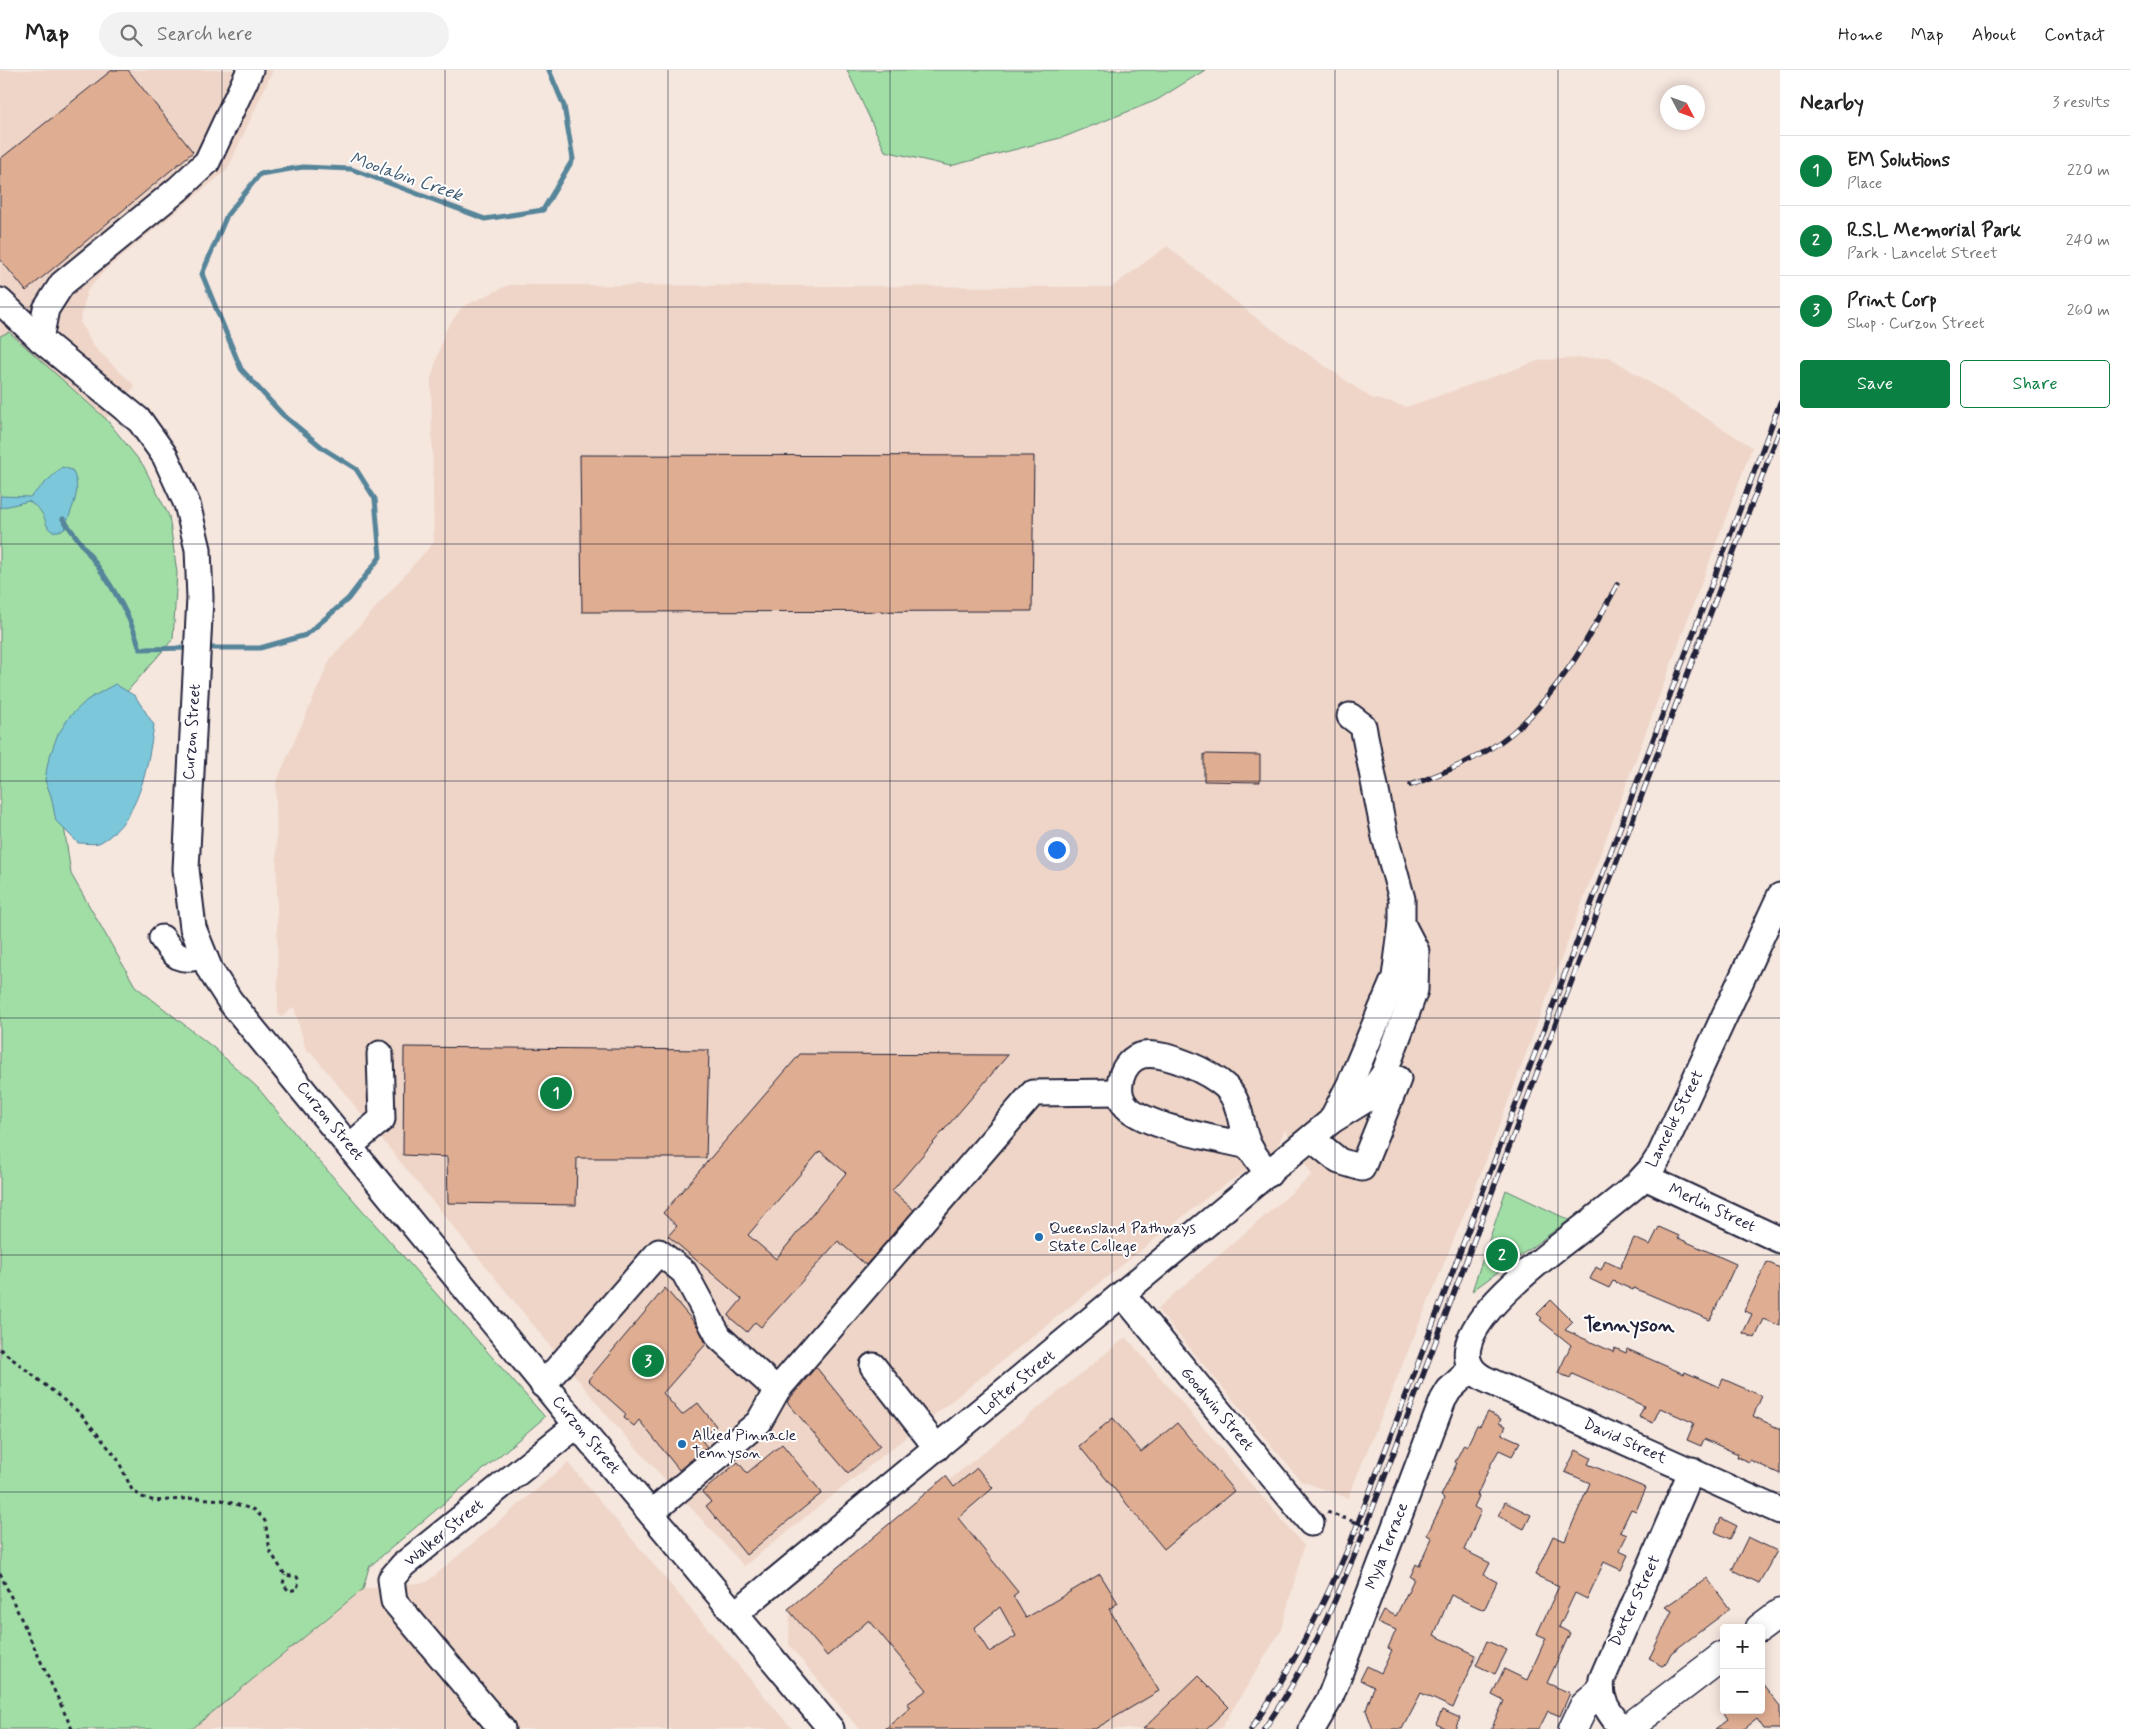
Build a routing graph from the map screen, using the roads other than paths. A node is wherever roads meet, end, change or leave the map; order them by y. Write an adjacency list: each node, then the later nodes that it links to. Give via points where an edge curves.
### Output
1 (250, 70): 3 (street, via 207,162 62,284 46,309)
2 (0, 301): 3 (street, Curzon Street)
3 (40, 339): 8 (street, Curzon Street, via 140,421 165,456 188,504 198,549 200,598 186,869 194,928)
4 (1350, 716): 6 (street, via 1363,726 1385,837 1402,899)
5 (1780, 896): 17 (street, Lancelot Street, via 1664,1146)
6 (1402, 924): 10 (street, via 1416,951 1415,990); 12 (street, via 1395,977 1350,1084)
7 (162, 938): 8 (street, via 175,956 186,960)
8 (204, 956): 14 (street, Curzon Street, via 230,1001)
9 (380, 1054): 14 (street, via 382,1119)
10 (1384, 1074): 12 (street, via 1365,1100); 13 (street, via 1398,1079 1362,1168)
11 (1119, 1092): 15 (street, via 1128,1108 1148,1121); 15 (street, via 1121,1077 1130,1061 1152,1054 1212,1076 1227,1088 1238,1105); 23 (street, via 1033,1093)
12 (1331, 1120): 13 (street, Lofter Street)
13 (1304, 1144): 16 (street, Lofter Street)
14 (350, 1146): 22 (street, Curzon Street)
15 (1248, 1146): 16 (street)
16 (1269, 1174): 19 (street, Lofter Street)
17 (1645, 1177): 18 (street, Merlin Street); 21 (street, Lancelot Street, via 1500,1296 1468,1343 1467,1357)
18 (1780, 1240)
19 (1123, 1295): 25 (street, Lofter Street); 29 (street, Goodwin Street)
20 (873, 1366): 25 (street)
21 (1471, 1369): 26 (street, David Street, via 1485,1379); 37 (street, Myla Terrace, via 1443,1400 1329,1700)
22 (544, 1384): 23 (street, via 659,1252 684,1272 719,1337); 24 (street, Curzon Street)
23 (776, 1390): 28 (street, via 759,1422)
24 (577, 1426): 28 (street, Curzon Street); 35 (street, Walker Street, via 403,1565 390,1579 394,1601)
25 (937, 1448): 31 (street, Lofter Street)
26 (1692, 1470): 27 (street, David Street); 34 (street, Dexter Street, via 1610,1656)
27 (1780, 1511)
28 (650, 1513): 31 (street, Curzon Street)
29 (1318, 1517)
30 (1780, 1613): 32 (main road)
31 (735, 1614): 36 (street, Curzon Street)
32 (1765, 1624)
33 (1720, 1658): 40 (main road)
34 (1600, 1692): 38 (main road, via 1584,1706); 39 (street, via 1606,1708)
35 (502, 1729)
36 (831, 1729)
37 (1312, 1729)
38 (1573, 1729)
39 (1622, 1729)
40 (1627, 1729)

